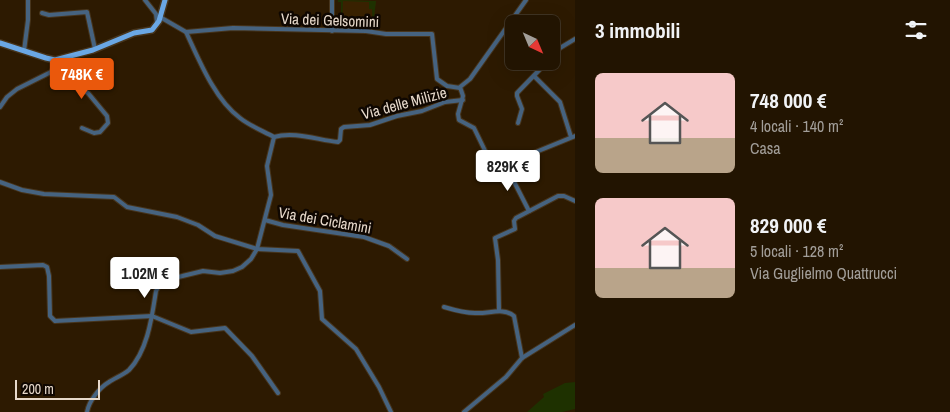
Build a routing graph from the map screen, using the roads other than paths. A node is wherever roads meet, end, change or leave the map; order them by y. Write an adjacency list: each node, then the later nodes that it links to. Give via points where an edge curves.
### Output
1 (28, 0): 15 (street)
2 (144, 0): 6 (street)
3 (165, 0): 8 (main road)
4 (332, 0): 9 (street)
5 (526, 0): 20 (street, via 470,79)
6 (152, 8): 8 (street); 8 (street)
7 (42, 12): 14 (street, via 50,15 87,12)
8 (159, 16): 10 (street); 14 (main road, via 149,31 132,34)
9 (332, 31): 10 (street, Via dei Gelsomini, via 234,28); 20 (street, Via dei Gelsomini, via 432,34 437,79 447,86)
10 (186, 32): 26 (street, via 210,80 228,107 243,121)
11 (575, 39): 13 (street)
12 (0, 43): 15 (main road)
13 (560, 48)
14 (95, 49): 16 (main road)
15 (24, 51): 16 (main road)
16 (58, 60): 18 (street)
17 (540, 70): 19 (street)
18 (51, 72): 22 (street, via 14,91); 24 (street, via 85,91 107,116 108,123 100,132)
19 (534, 76): 23 (street, via 517,93 522,109); 25 (street, via 560,102)
20 (460, 88): 21 (street)
21 (463, 100): 26 (street, Via delle Milizie, via 370,125 344,126 338,142 282,135); 27 (street, via 459,120 474,128 489,160)
22 (0, 107)
23 (518, 123)
24 (82, 128)
25 (573, 136): 27 (street)
26 (274, 137): 31 (street, via 267,166 271,195)
27 (505, 164): 30 (street)
28 (0, 182): 32 (street, via 44,194 114,197 127,206 175,217 198,225 215,236)
29 (575, 201): 30 (street, via 559,196)
30 (529, 211): 36 (street, via 514,220 514,229 495,239)
31 (265, 220): 32 (street); 33 (street, Via dei Ciclamini, via 364,236 390,246)
32 (257, 249): 37 (street, via 251,259 237,270 202,272 162,283 156,290); 42 (street, via 299,252 320,291 322,318 356,349 381,389)
33 (407, 259)
34 (0, 267): 37 (street, via 46,267 50,316 54,321)
35 (444, 307): 36 (street, via 476,314)
36 (499, 311): 39 (street, via 514,316)
37 (152, 316): 40 (street, via 191,332 226,329 252,356); 41 (street, via 148,335 133,364 103,386 90,400)
38 (575, 324): 39 (street)
39 (522, 358): 43 (street, via 508,376)
40 (278, 393)
41 (87, 412)
42 (390, 412)
43 (464, 412)

